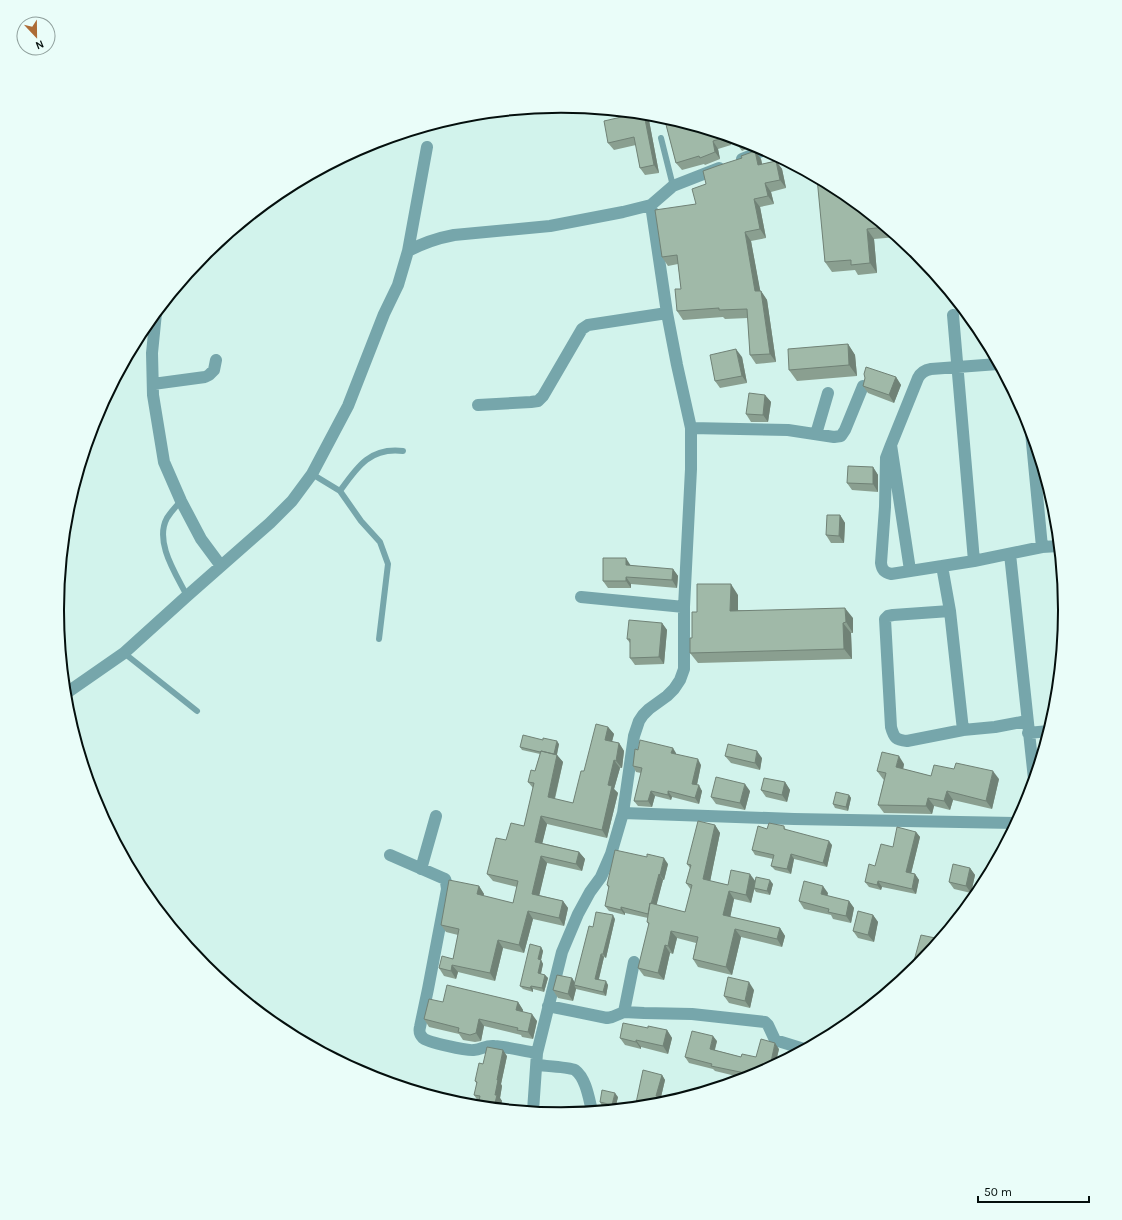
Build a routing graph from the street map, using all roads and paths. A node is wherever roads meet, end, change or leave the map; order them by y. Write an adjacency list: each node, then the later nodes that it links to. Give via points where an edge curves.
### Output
1 (661, 138): 4 (lane)
2 (427, 147): 6 (street)
3 (756, 153): 4 (street)
4 (672, 186): 5 (street)
5 (652, 205): 6 (street, via 550,226 454,235); 7 (street)
6 (408, 251): 22 (street, via 398,284 348,406)
7 (667, 313): 16 (street, via 588,325 582,329 538,401); 17 (street)
8 (953, 315): 12 (street)
9 (155, 324): 13 (street)
10 (216, 360): 13 (street, via 214,370 204,377)
11 (992, 364): 12 (street)
12 (957, 367): 19 (street, via 927,370 921,374); 28 (street)
13 (153, 384): 24 (street, via 164,462)
14 (864, 386): 18 (street, via 841,436)
15 (828, 393): 18 (street)
16 (478, 405)
17 (691, 428): 18 (street, via 788,430); 34 (street)
18 (816, 434)
19 (892, 445): 31 (street); 31 (street, via 886,458 881,563 882,568 891,574)
20 (403, 451): 23 (lane, via 386,450 367,460 357,467)
21 (1033, 454): 26 (street)
22 (312, 474): 23 (lane); 29 (street, via 292,502)
23 (340, 491): 36 (lane, via 380,542 388,564)
24 (181, 501): 29 (street, via 201,539); 32 (lane, via 167,518 163,534 166,553)
25 (1054, 547): 26 (street)
26 (1042, 548): 27 (street)
27 (1010, 554): 28 (street); 40 (street)
28 (974, 561): 30 (street)
29 (221, 566): 32 (street)
30 (942, 566): 31 (street); 35 (street)
31 (910, 570)
32 (187, 596): 37 (street)
33 (581, 597): 34 (street)
34 (684, 607): 45 (street, via 684,669 674,689 649,709 639,721 634,736)
35 (950, 611): 41 (street); 41 (street, via 893,615 885,619 891,727 896,738 907,741)
36 (379, 639)
37 (124, 653): 38 (street); 39 (lane)
38 (71, 690)
39 (197, 711)
40 (1027, 721): 41 (street); 43 (street)
41 (963, 730)
42 (1043, 731): 43 (street)
43 (1028, 733): 44 (street)
44 (1033, 768)
45 (623, 813): 47 (street); 51 (street, via 607,864 578,914 562,952)
46 (436, 816): 49 (street)
47 (1010, 823)
48 (390, 855): 49 (street)
49 (421, 870): 54 (street, via 445,879 447,886 420,1026 421,1036 432,1043 473,1051 493,1045)
50 (634, 962): 52 (street)
51 (548, 1006): 52 (street, via 607,1018); 54 (street)
52 (624, 1012): 53 (street, via 692,1014 765,1022 775,1040)
53 (797, 1047)
54 (537, 1059): 55 (street); 56 (street, via 574,1070 581,1077)
55 (533, 1106)
56 (591, 1106)

